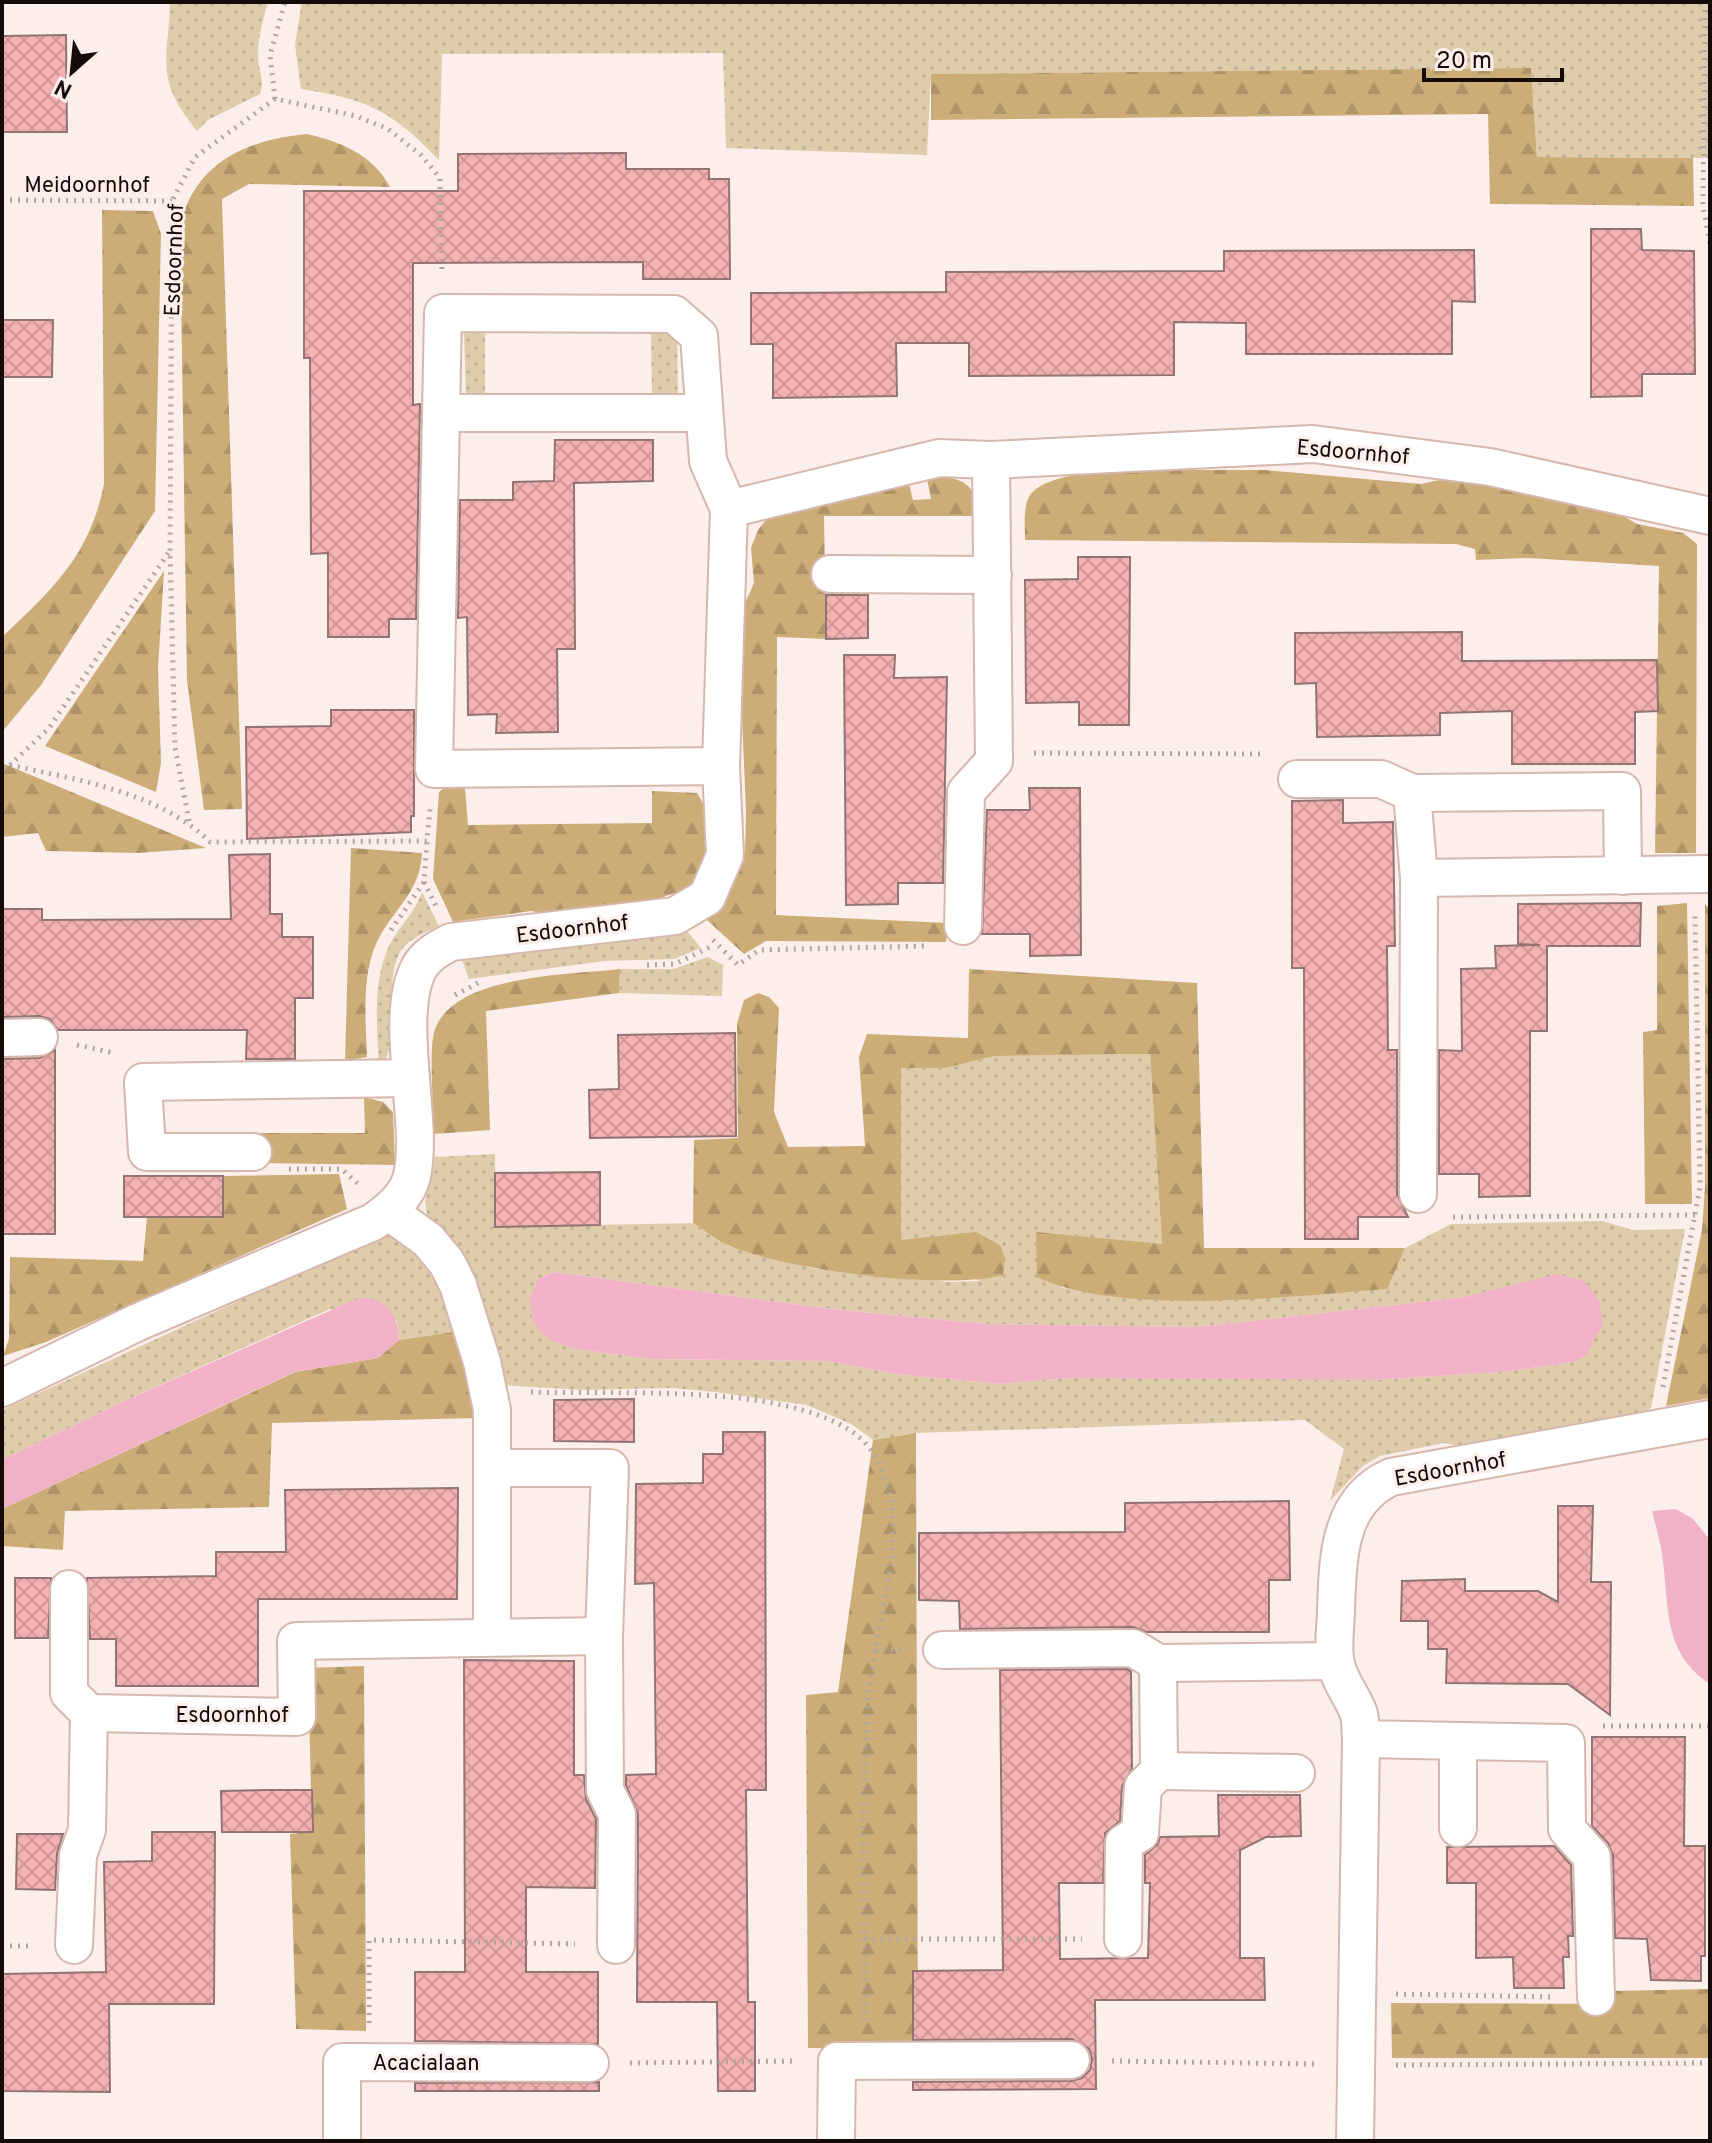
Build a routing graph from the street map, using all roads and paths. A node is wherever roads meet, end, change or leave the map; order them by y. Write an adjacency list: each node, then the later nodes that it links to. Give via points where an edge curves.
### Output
1 (285, 2): 3 (path, via 270,55)
2 (1705, 2): 6 (path, via 1703,206)
3 (275, 99): 5 (path, Esdoornhof, via 195,157); 7 (path, via 356,116 388,129 440,178)
4 (2, 200): 5 (path, Meidoornhof)
5 (172, 201): 13 (path, Esdoornhof)
6 (1710, 244)
7 (443, 313): 8 (street); 9 (street, Esdoornhof, via 674,314 699,336)
8 (442, 413): 9 (street); 20 (street)
9 (702, 413): 11 (street, Esdoornhof, via 708,461)
10 (991, 460): 11 (street, Esdoornhof, via 939,458); 12 (street, Esdoornhof, via 1313,444 1490,467); 15 (street)
11 (729, 509): 18 (street, Esdoornhof)
12 (1710, 516)
13 (170, 551): 17 (path, via 49,728); 23 (path, Esdoornhof, via 175,748)
14 (830, 574): 15 (street)
15 (993, 575): 16 (street)
16 (994, 761): 21 (path, via 1022,753 1299,754); 28 (street, via 966,792)
17 (10, 765): 19 (path); 23 (path, via 90,783)
18 (721, 766): 20 (street); 27 (street, Esdoornhof, via 725,855 707,897)
19 (2, 768)
20 (434, 769): 23 (path, via 427,841 210,842)
21 (1297, 779): 22 (street, via 1381,779)
22 (1412, 793): 25 (street, via 1622,791); 26 (street)
23 (189, 821)
24 (1702, 875): 25 (street); 40 (path)
25 (1623, 876): 26 (street)
26 (1419, 878): 38 (street)
27 (684, 910): 29 (path); 32 (street, Esdoornhof, via 675,916 451,942 432,952 412,984)
28 (963, 926): 29 (path, via 946,946 759,950 738,965)
29 (717, 944): 30 (path, via 675,964)
30 (634, 965)
31 (491, 981): 32 (path, via 454,996 431,1024)
32 (411, 1034): 35 (street, Esdoornhof)
33 (39, 1037): 34 (street); 36 (path, via 133,1059)
34 (2, 1038)
35 (411, 1078): 36 (street); 39 (street, Esdoornhof, via 412,1177)
36 (143, 1082): 37 (street, via 147,1152)
37 (253, 1152): 39 (path, via 257,1169 342,1169)
38 (1418, 1194): 40 (path, via 1424,1217)
39 (388, 1211): 41 (street, via 428,1240 447,1263); 42 (street, Esdoornhof)
40 (1696, 1215): 44 (path)
41 (487, 1387): 45 (street); 60 (path, via 763,1401 825,1416 872,1451 885,1474 892,1514 890,1573 867,1713)
42 (2, 1388)
43 (1710, 1419): 44 (street, Esdoornhof)
44 (1654, 1431): 50 (street, Esdoornhof, via 1442,1466 1373,1485 1345,1525 1338,1552)
45 (494, 1468): 47 (street, via 610,1468); 48 (street)
46 (69, 1589): 52 (street, via 69,1693)
47 (604, 1636): 48 (street, Esdoornhof); 63 (street, via 605,1790 617,1814)
48 (492, 1637): 52 (street, Esdoornhof, via 296,1641 297,1717)
49 (942, 1650): 51 (street, via 1133,1648)
50 (1335, 1661): 51 (street); 54 (street, Esdoornhof, via 1358,1714)
51 (1158, 1663): 57 (street)
52 (89, 1713): 62 (street, via 87,1830 78,1855)
53 (1710, 1726): 56 (path, via 1590,1726)
54 (1361, 1739): 55 (street); 64 (street, Esdoornhof)
55 (1458, 1741): 56 (street); 59 (street)
56 (1566, 1743): 65 (street, via 1567,1829 1592,1857)
57 (1159, 1771): 58 (street); 61 (street, via 1143,1787 1140,1833 1124,1843)
58 (1296, 1773)
59 (1458, 1828)
60 (865, 1939): 61 (path); 67 (path)
61 (1123, 1939)
62 (74, 1945)
63 (616, 1945): 68 (path, via 369,1940)
64 (1355, 1994): 65 (path); 72 (street, Esdoornhof)
65 (1596, 1997)
66 (1071, 2060): 67 (street)
67 (850, 2061): 69 (path); 71 (street)
68 (369, 2062): 69 (street, Acacialaan); 70 (street, Acacialaan, via 342,2062)
69 (590, 2063)
70 (342, 2141)
71 (836, 2141)
72 (1355, 2141)

